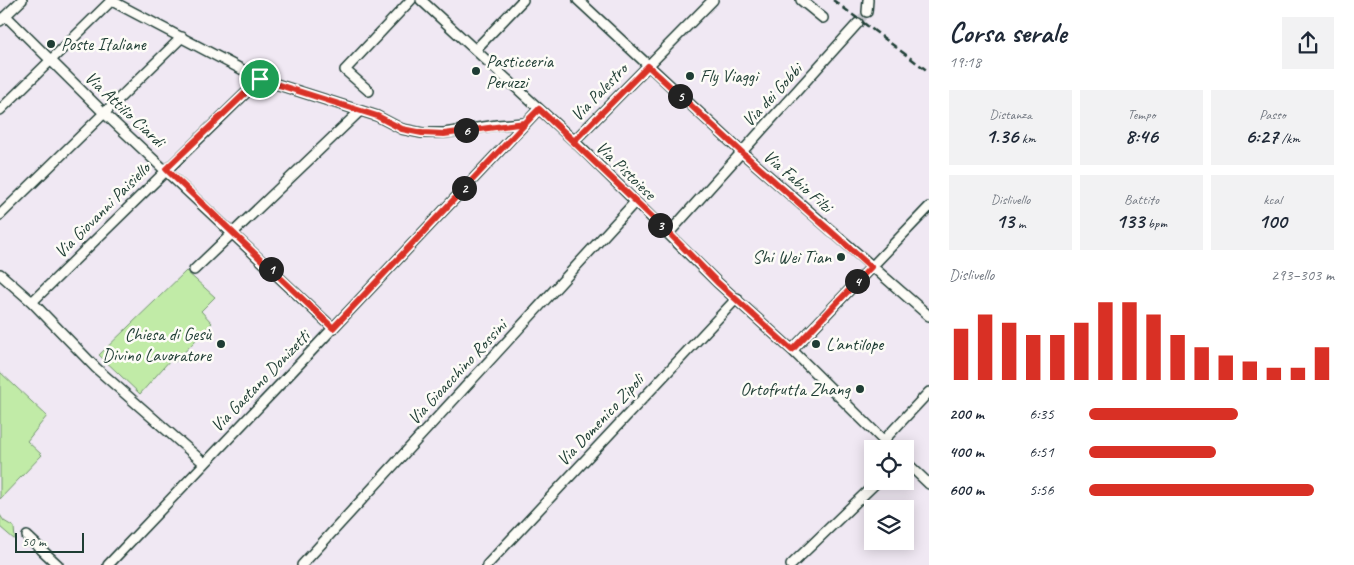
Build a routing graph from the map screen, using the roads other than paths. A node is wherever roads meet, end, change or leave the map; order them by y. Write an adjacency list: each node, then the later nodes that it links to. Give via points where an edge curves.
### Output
1 (22, 0): 11 (street)
2 (111, 0): 14 (street); 16 (street)
3 (411, 0): 19 (street, via 345,70)
4 (421, 0): 15 (street, Via Pistoiese)
5 (523, 0): 15 (street)
6 (578, 0): 17 (street, Via Fabio Filzi)
7 (714, 0): 17 (street)
8 (800, 0): 12 (street)
9 (868, 0): 10 (street)
10 (867, 12)
11 (3, 18): 16 (street, Via Attilio Ciardi)
12 (823, 18)
13 (858, 23): 26 (street, Via dei Gobbi)
14 (182, 37): 18 (street); 23 (street)
15 (475, 50): 20 (street, Via Pistoiese)
16 (50, 61): 21 (street); 23 (street, Via Attilio Ciardi)
17 (648, 66): 25 (street, Via Palestro); 26 (street, Via Fabio Filzi)
18 (260, 79): 22 (street); 27 (street, Via Giovanni Paisiello)
19 (369, 90)
20 (539, 109): 24 (street, Via Gaetano Donizetti); 25 (street, Via Pistoiese)
21 (0, 110)
22 (360, 111): 24 (street, via 402,129 422,133 444,134); 31 (street)
23 (104, 113): 27 (street, Via Attilio Ciardi); 30 (street)
24 (525, 123): 39 (street, Via Gaetano Donizetti)
25 (574, 141): 28 (street, Via Pistoiese)
26 (742, 153): 32 (street, Via dei Gobbi); 33 (street, Via Fabio Filzi)
27 (166, 169): 31 (street, Via Attilio Ciardi); 37 (street, Via Giovanni Paisiello)
28 (636, 202): 32 (street, Via Pistoiese); 50 (street, Via Gioacchino Rossini)
29 (929, 207): 33 (street)
30 (0, 215)
31 (232, 232): 34 (street); 39 (street, Via Attilio Ciardi)
32 (669, 233): 36 (street, Via Pistoiese)
33 (871, 267): 38 (street, Via Fabio Filzi); 40 (street)
34 (194, 270)
35 (0, 274): 37 (street)
36 (737, 298): 40 (street, Via Pistoiese); 51 (street, Via Domenico Zipoli)
37 (32, 302): 43 (street, via 96,368)
38 (929, 316)
39 (333, 328): 43 (street, Via Gaetano Donizetti)
40 (792, 350): 42 (street, Via Pistoiese)
41 (929, 392): 42 (street)
42 (884, 440)
43 (204, 463): 49 (street, Via Gaetano Donizetti)
44 (914, 470): 45 (street)
45 (929, 484)
46 (869, 490): 52 (street)
47 (27, 536): 48 (street)
48 (58, 565)
49 (108, 565)
50 (302, 565)
51 (487, 565)
52 (791, 565)

